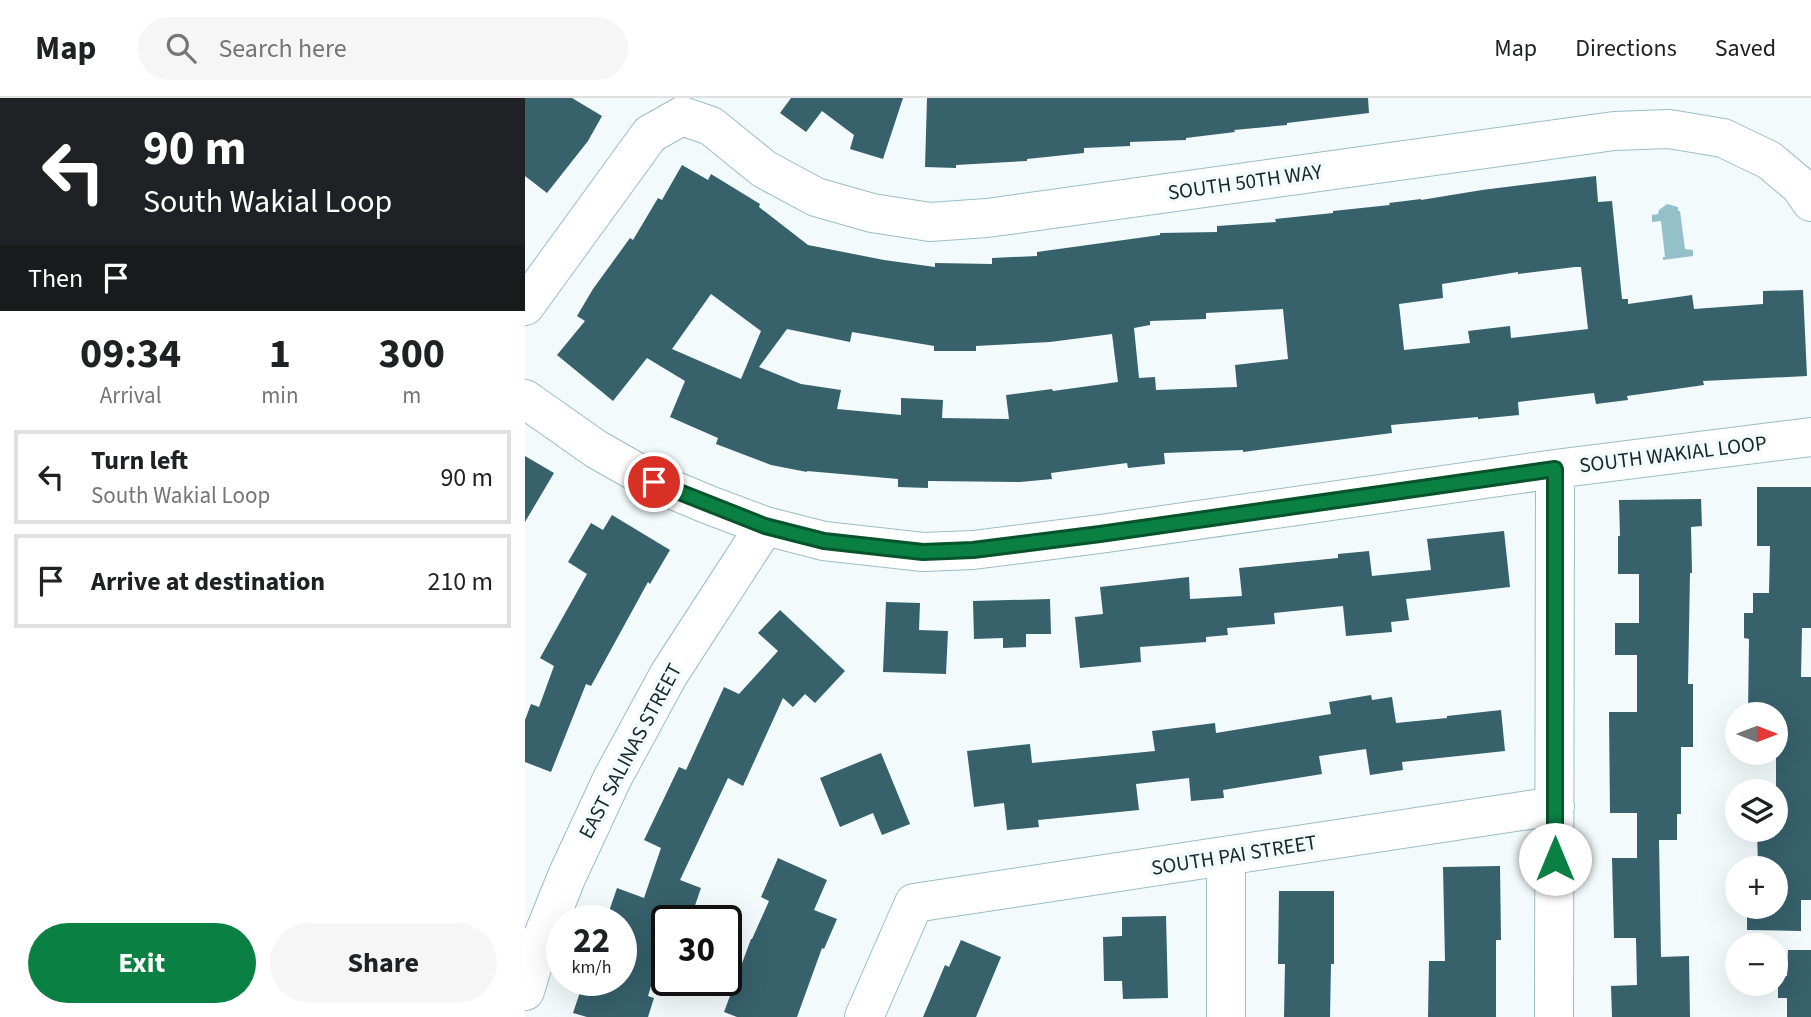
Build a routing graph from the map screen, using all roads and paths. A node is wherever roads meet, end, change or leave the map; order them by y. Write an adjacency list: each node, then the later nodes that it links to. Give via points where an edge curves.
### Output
1 (1811, 202): 2 (street, SOUTH 50TH WAY, via 1800,186 1769,160 1723,138 1669,129 1614,131 987,218 930,222 872,213 816,197 764,169 711,126 682,116 650,134)
2 (525, 306)
3 (525, 399): 6 (street, SOUTH WAKIAL LOOP, via 596,449 654,482)
4 (1811, 437): 5 (street, SOUTH WAKIAL LOOP)
5 (1555, 469): 6 (street, SOUTH WAKIAL LOOP, via 973,550 923,552 862,546); 7 (street)
6 (765, 526): 9 (street, EAST SALINAS STREET, via 669,674 612,779 567,876)
7 (1555, 806): 8 (street, SOUTH PAI STREET); 12 (street)
8 (1226, 857): 10 (street, SOUTH PAI STREET, via 914,903); 11 (street)
9 (525, 991)
10 (864, 1017)
11 (1226, 1017)
12 (1555, 1017)

